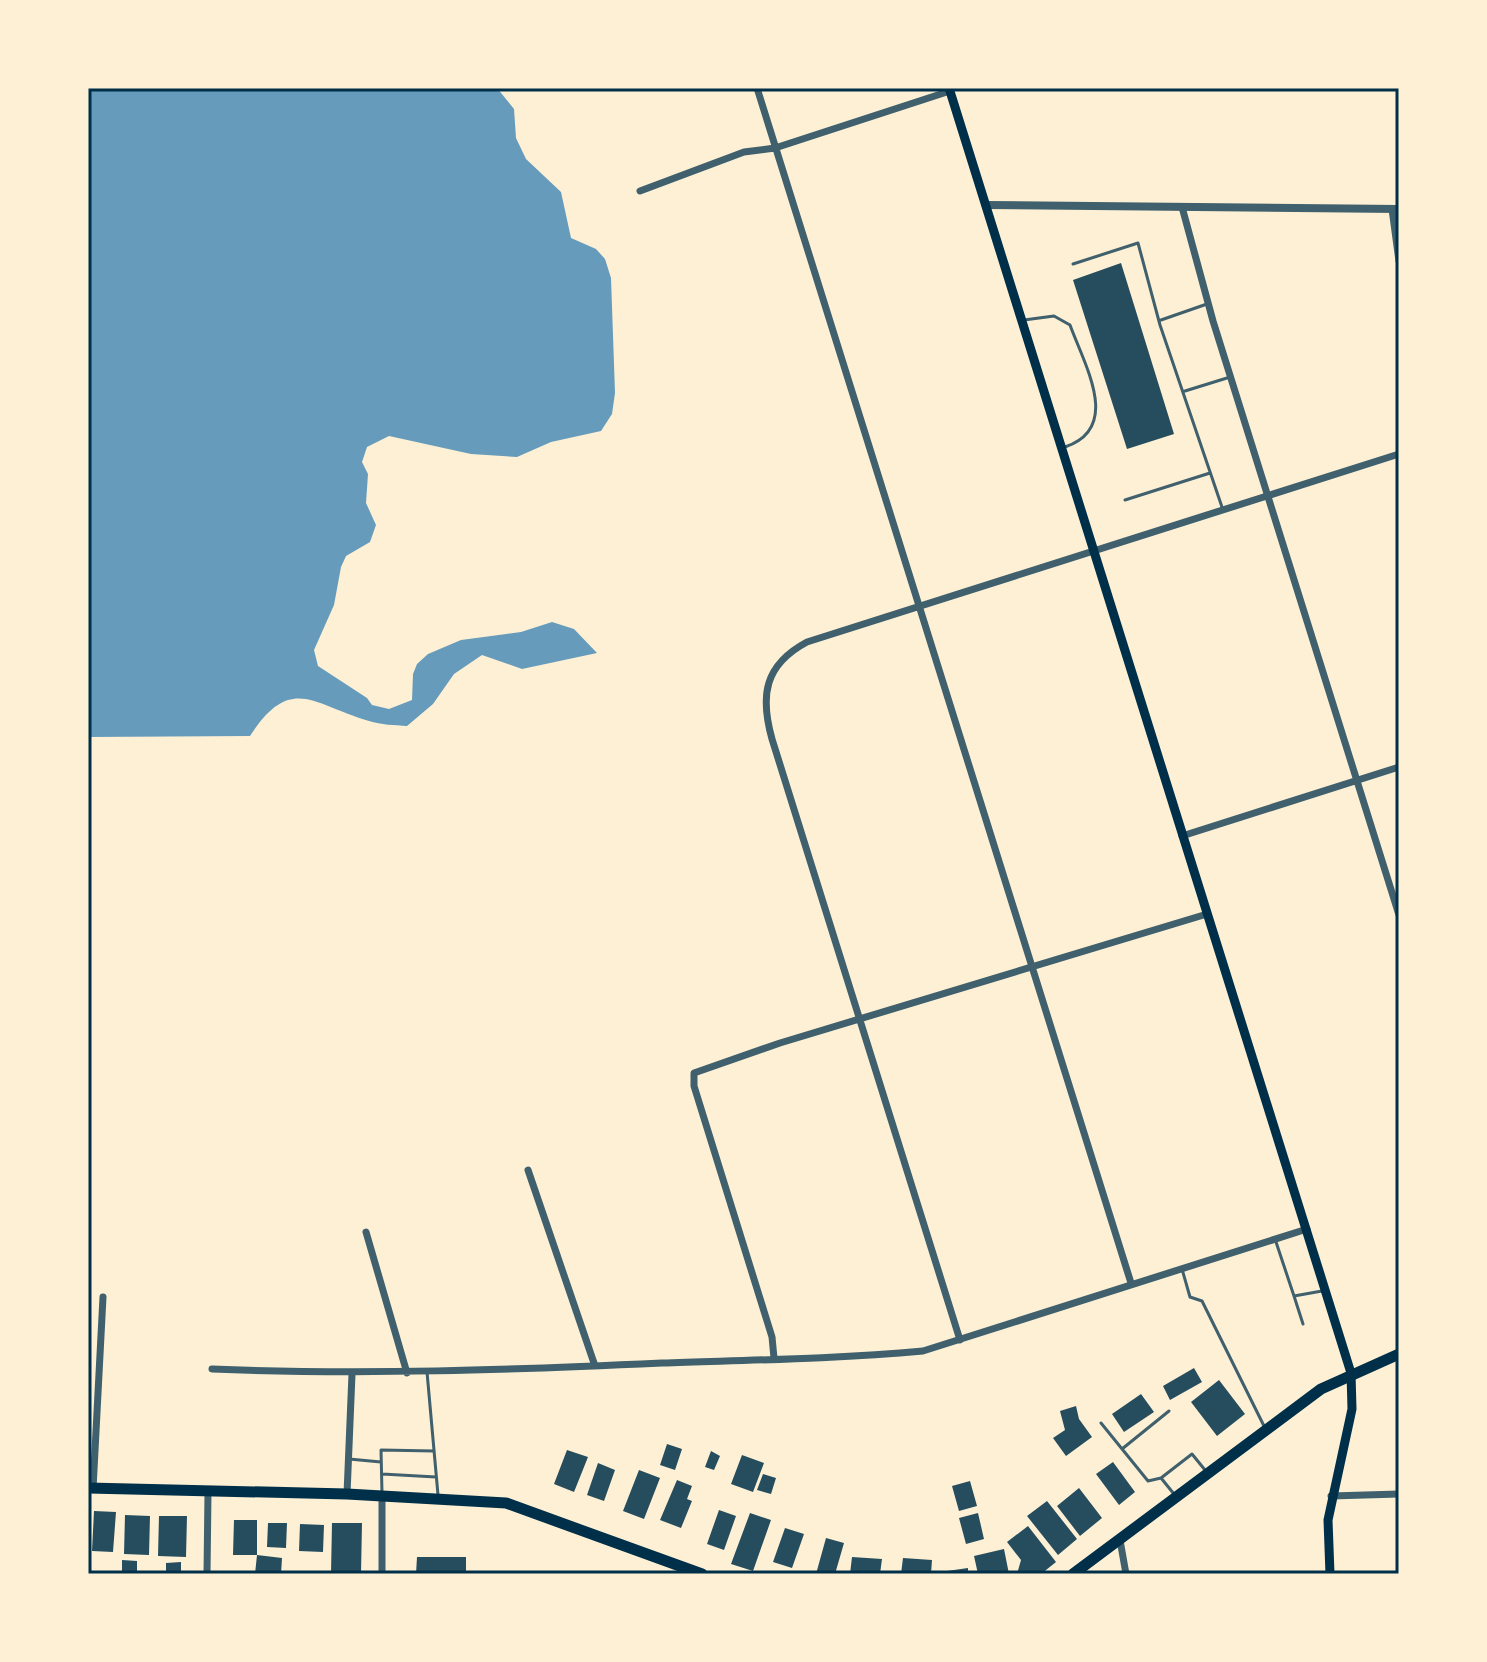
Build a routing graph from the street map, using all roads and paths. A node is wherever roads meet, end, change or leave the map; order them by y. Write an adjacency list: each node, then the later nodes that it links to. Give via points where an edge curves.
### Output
1 (757, 88): 3 (street)
2 (949, 90): 3 (street); 5 (main road)
3 (775, 148): 4 (street, via 744,152); 22 (street)
4 (640, 191)
5 (986, 205): 6 (street); 12 (main road)
6 (1182, 207): 7 (street); 10 (street)
7 (1396, 209): 8 (street)
8 (1399, 261)
9 (1073, 264): 11 (lane, via 1138,243)
10 (1208, 303): 11 (lane); 13 (street)
11 (1161, 320): 14 (lane)
12 (1021, 321): 15 (main road); 15 (lane, via 1054,316 1070,325 1098,410 1093,429 1082,441)
13 (1231, 377): 14 (lane); 18 (street)
14 (1185, 391): 17 (lane)
15 (1061, 448): 21 (main road)
16 (1399, 454): 18 (street)
17 (1211, 472): 19 (lane); 20 (lane)
18 (1269, 495): 20 (street); 24 (street)
19 (1125, 500)
20 (1223, 510): 21 (street)
21 (1093, 551): 22 (street); 25 (main road)
22 (920, 606): 28 (street); 29 (street, via 791,651 764,697)
23 (1399, 767): 24 (street)
24 (1357, 780): 25 (street); 27 (street)
25 (1182, 836): 26 (main road)
26 (1207, 914): 28 (street); 31 (main road)
27 (1399, 915)
28 (1034, 967): 29 (street); 35 (street)
29 (859, 1021): 40 (street); 42 (street, via 694,1073)
30 (528, 1170): 43 (street)
31 (1307, 1229): 33 (street); 36 (main road)
32 (366, 1232): 46 (street)
33 (1275, 1239): 34 (street); 37 (lane)
34 (1182, 1267): 35 (street); 51 (lane, via 1190,1297 1202,1301)
35 (1131, 1283): 40 (street)
36 (1326, 1290): 37 (lane); 47 (main road)
37 (1294, 1296): 39 (lane)
38 (103, 1297): 60 (street)
39 (1303, 1324)
40 (960, 1340): 42 (street, via 923,1351)
41 (1399, 1354): 47 (main road)
42 (774, 1358): 43 (street)
43 (595, 1366): 45 (street)
44 (212, 1369): 48 (street)
45 (427, 1372): 46 (street); 53 (lane)
46 (407, 1373): 48 (street)
47 (1351, 1373): 51 (main road); 65 (main road, via 1352,1409)
48 (352, 1374): 54 (street)
49 (1169, 1411): 52 (lane)
50 (1101, 1423): 52 (lane)
51 (1266, 1432): 57 (main road)
52 (1122, 1449): 59 (lane, via 1148,1481)
53 (434, 1451): 55 (lane, via 381,1450); 58 (lane)
54 (348, 1459): 55 (lane); 62 (street)
55 (381, 1462): 56 (lane)
56 (382, 1474): 58 (lane); 64 (lane)
57 (1209, 1475): 59 (lane, via 1192,1454); 67 (main road)
58 (436, 1477): 66 (lane)
59 (1161, 1478): 67 (lane)
60 (90, 1489): 61 (main road)
61 (208, 1493): 62 (main road); 69 (street)
62 (347, 1494): 64 (main road)
63 (1399, 1494): 65 (street)
64 (382, 1496): 66 (main road); 70 (street)
65 (1331, 1496): 74 (main road)
66 (438, 1498): 71 (main road, via 521,1507)
67 (1177, 1498): 68 (main road)
68 (1120, 1540): 72 (main road); 73 (street)
69 (207, 1574)
70 (382, 1574)
71 (702, 1574)
72 (1073, 1574)
73 (1126, 1574)
74 (1330, 1574)

